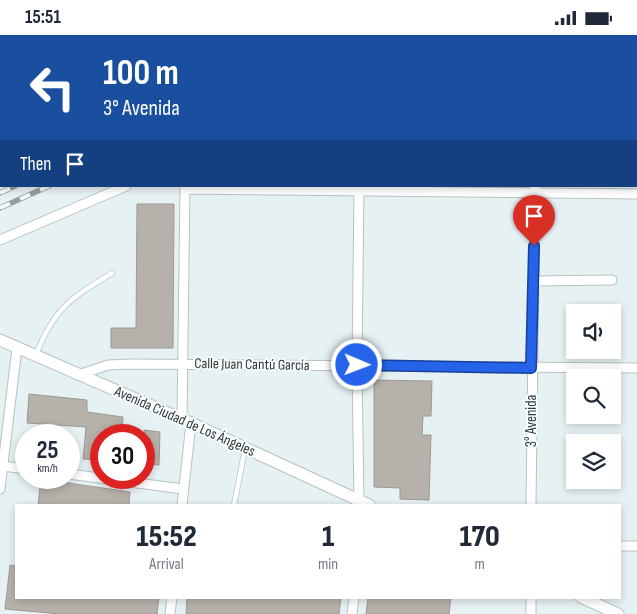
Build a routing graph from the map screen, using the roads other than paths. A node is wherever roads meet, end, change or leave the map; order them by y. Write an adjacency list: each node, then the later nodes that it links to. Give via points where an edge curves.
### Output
1 (124, 187): 6 (street)
2 (186, 187): 3 (street); 13 (street)
3 (359, 189): 4 (street); 14 (street)
4 (535, 190): 5 (street); 9 (street, 3° Avenida)
5 (637, 193)
6 (0, 240)
7 (112, 273): 12 (lane, via 62,308 50,322)
8 (612, 280): 9 (street)
9 (533, 281): 15 (street, 3° Avenida)
10 (0, 339): 11 (street, Avenida Ciudad de Los Ángeles)
11 (17, 348): 12 (street, Avenida Ciudad de Los Ángeles); 20 (street)
12 (35, 356): 17 (street, Avenida Ciudad de Los Ángeles)
13 (184, 363): 14 (street, Calle Juan Cantú García); 17 (street, Calle Juan Cantú García, via 108,365); 18 (street)
14 (357, 365): 15 (street, Calle Juan Cantú García); 25 (street)
15 (531, 368): 16 (street, Calle Juan Cantú García); 28 (street, 3° Avenida)
16 (637, 368)
17 (78, 375): 18 (street, Avenida Ciudad de Los Ángeles)
18 (186, 421): 19 (street, Avenida Ciudad de Los Ángeles); 24 (street)
19 (245, 447): 25 (street, Avenida Ciudad de Los Ángeles); 27 (lane)
20 (3, 466): 21 (street); 23 (street)
21 (15, 468)
22 (80, 476): 24 (street)
23 (0, 489)
24 (183, 489): 26 (street)
25 (362, 503)
26 (182, 504)
27 (234, 504)
28 (530, 504)
29 (621, 546): 30 (street)
30 (637, 546)
31 (172, 599): 36 (street)
32 (354, 599): 37 (street)
33 (531, 599): 38 (street)
34 (589, 599): 35 (street)
35 (602, 602): 39 (street)
36 (170, 614)
37 (352, 614)
38 (530, 614)
39 (618, 614)

